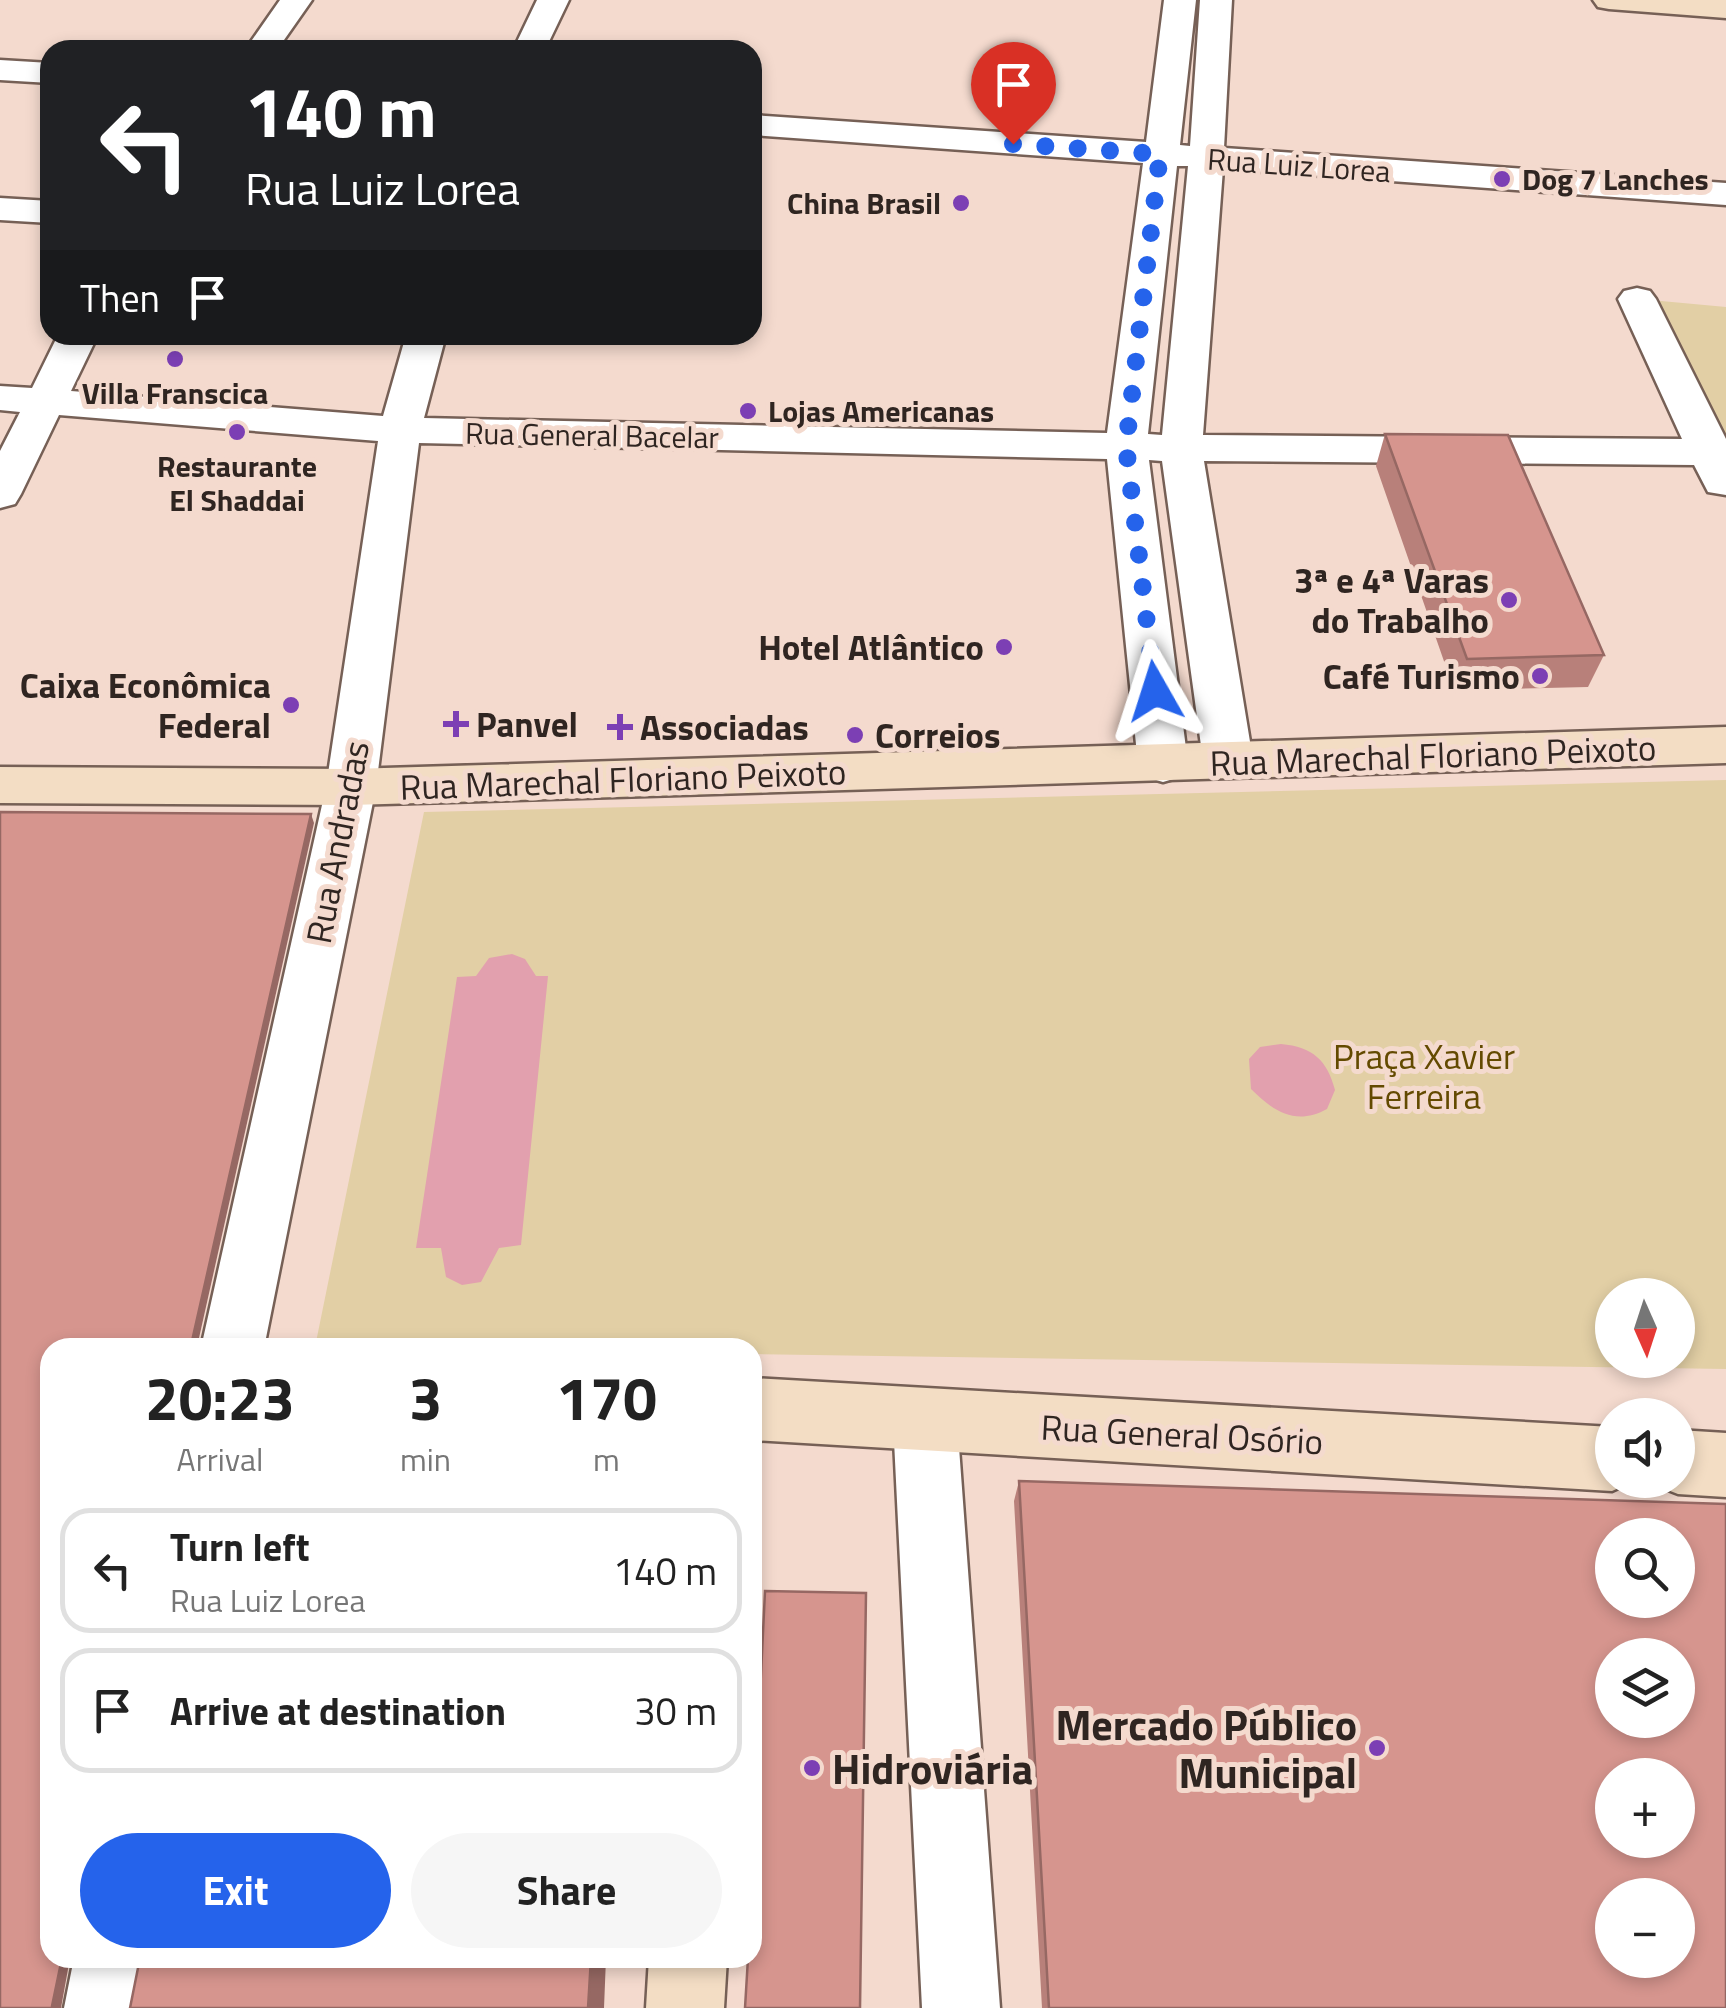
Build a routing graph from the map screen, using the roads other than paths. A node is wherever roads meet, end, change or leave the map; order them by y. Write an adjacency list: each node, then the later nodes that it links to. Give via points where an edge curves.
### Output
1 (296, 0): 7 (street)
2 (553, 0): 8 (street)
3 (1180, 0): 9 (street)
4 (1216, 0): 10 (street)
5 (1609, 0): 6 (main road)
6 (1726, 9)
7 (268, 40)
8 (534, 40)
9 (1172, 58): 10 (street); 14 (street)
10 (1211, 62): 15 (street)
11 (0, 70): 12 (street)
12 (40, 72)
13 (762, 125): 14 (street, Rua Luiz Lorea)
14 (1160, 154): 15 (street, Rua Luiz Lorea); 19 (street)
15 (1204, 158): 16 (street, Rua Luiz Lorea); 20 (street)
16 (1726, 194)
17 (0, 209): 18 (street)
18 (40, 211)
19 (1150, 237): 20 (street); 22 (street)
20 (1201, 246): 25 (street)
21 (1637, 299): 31 (street)
22 (1139, 340): 25 (street); 29 (street)
23 (73, 345): 27 (street)
24 (423, 345): 28 (street, Rua Andradas)
25 (1191, 346): 30 (street)
26 (0, 398): 27 (street, Rua General Bacelar)
27 (46, 401): 28 (street, Rua General Bacelar); 32 (street)
28 (400, 430): 29 (street, Rua General Bacelar); 39 (street, Rua Andradas)
29 (1126, 446): 30 (street, Rua General Bacelar); 33 (street)
30 (1181, 448): 31 (street, Rua General Bacelar); 34 (street)
31 (1720, 464)
32 (0, 494)
33 (1142, 582): 34 (street); 37 (street)
34 (1201, 582): 36 (street)
35 (1726, 746): 36 (main road, Rua Marechal Floriano Peixoto)
36 (1228, 760): 37 (main road, Rua Marechal Floriano Peixoto)
37 (1164, 764): 39 (main road, Rua Marechal Floriano Peixoto)
38 (0, 786): 39 (main road, Rua Marechal Floriano Peixoto)
39 (351, 787): 40 (street, Rua Andradas)
40 (234, 1338)
41 (762, 1411): 42 (main road, Rua General Osório)
42 (926, 1420): 43 (main road, Rua General Osório); 50 (street)
43 (1595, 1458)
44 (1695, 1463): 45 (main road)
45 (1726, 1465)
46 (111, 1968): 48 (street)
47 (687, 1968): 49 (main road)
48 (103, 2008)
49 (685, 2008)
50 (961, 2008)

